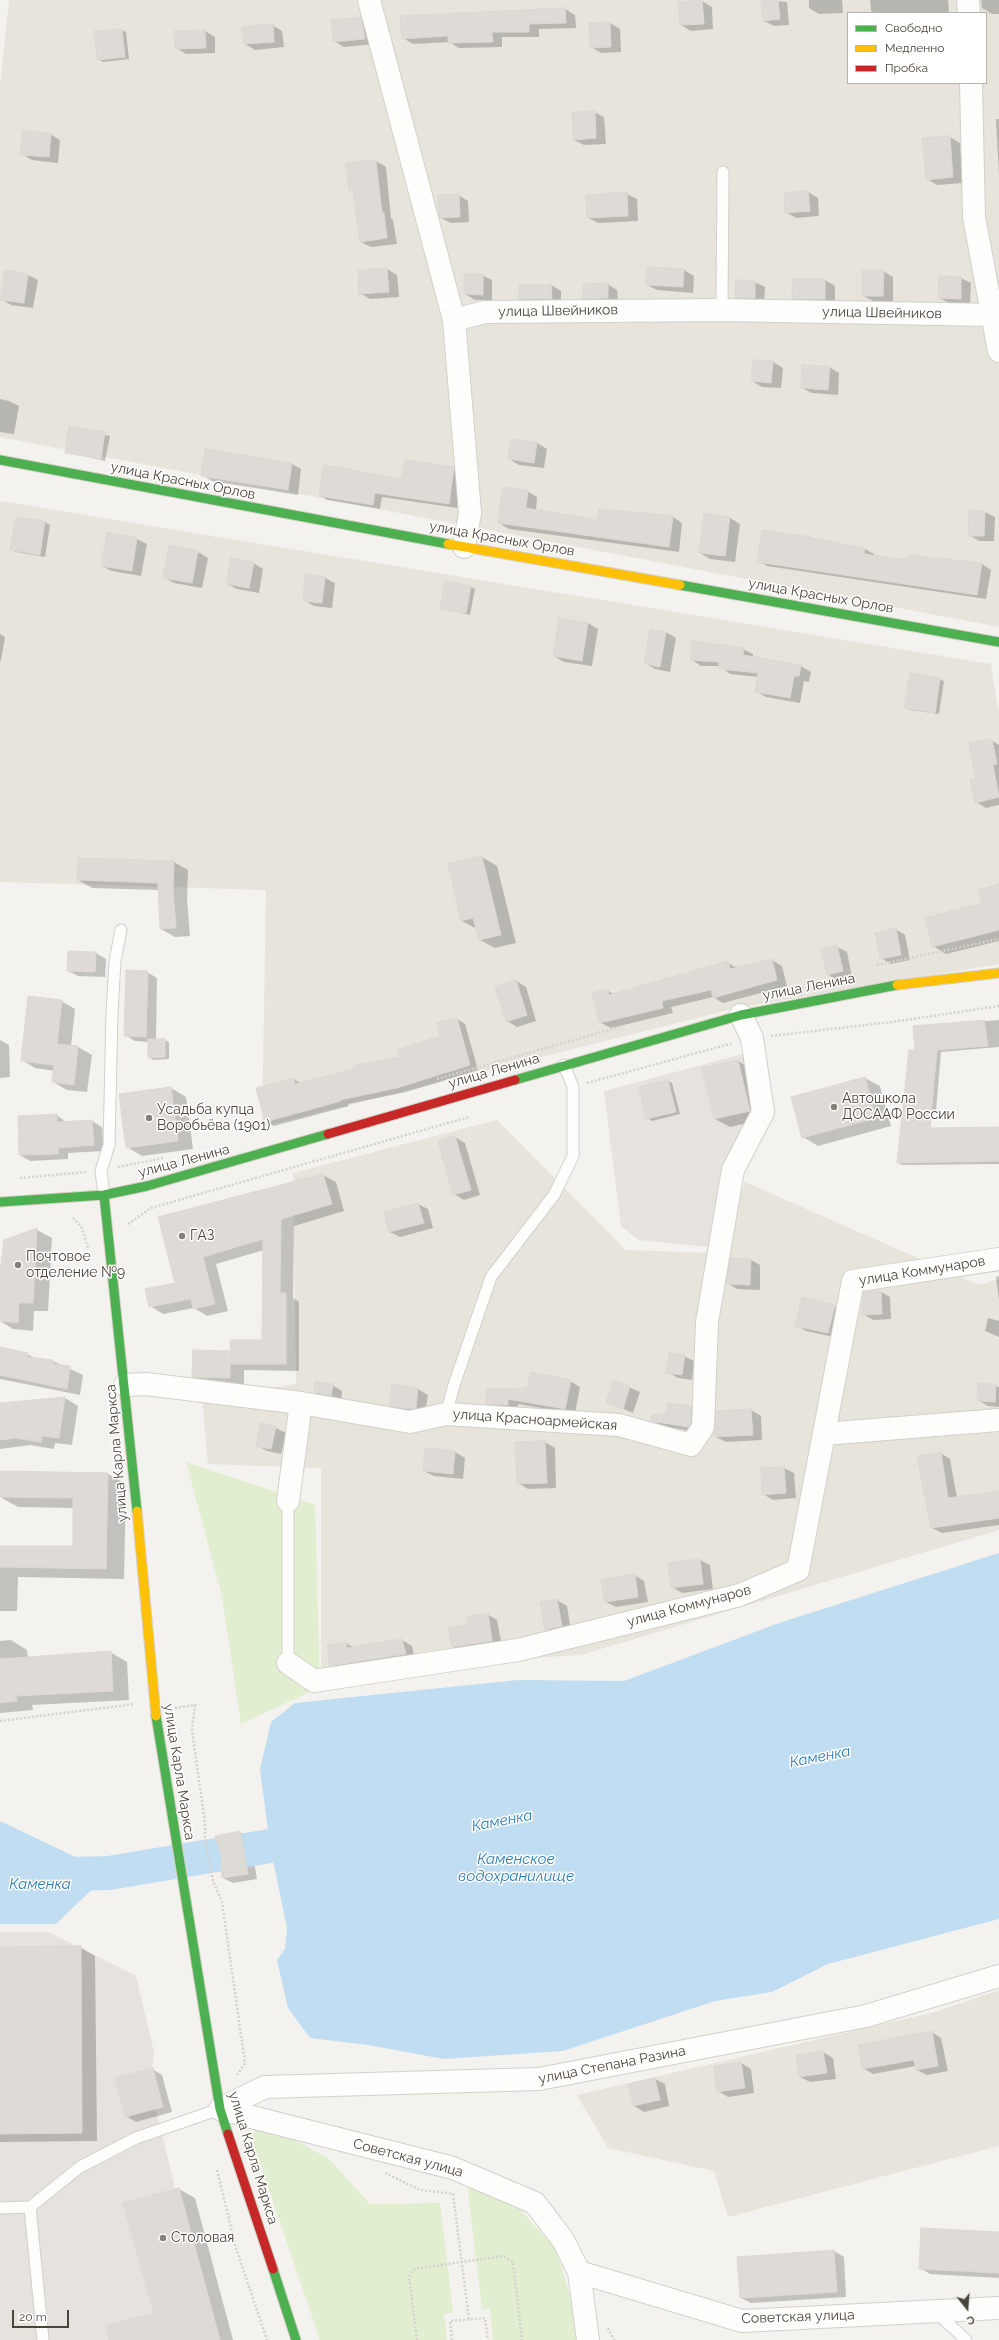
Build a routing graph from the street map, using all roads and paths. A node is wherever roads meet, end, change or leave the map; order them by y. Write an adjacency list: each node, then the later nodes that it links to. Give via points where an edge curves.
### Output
1 (369, 0): 8 (street)
2 (968, 0): 3 (street)
3 (969, 12)
4 (971, 84): 7 (street, via 974,217)
5 (723, 172): 6 (lane)
6 (722, 310): 7 (street, улица Швейников); 8 (street, улица Швейников, via 484,312)
7 (994, 316): 9 (street)
8 (454, 320): 11 (street, via 470,513)
9 (999, 352)
10 (0, 460): 11 (main road, улица Красных Орлов)
11 (464, 547): 12 (main road, улица Красных Орлов)
12 (999, 642)
13 (121, 930): 21 (lane, via 115,961 112,1013 109,1145 101,1171)
14 (999, 973): 16 (main road, улица Ленина, via 888,986)
15 (999, 1006): 17 (path, via 892,1022)
16 (741, 1014): 17 (street, улица Красноармейская); 18 (main road, улица Ленина)
17 (752, 1038): 19 (path); 29 (street, улица Красноармейская, via 763,1112 733,1170 707,1322 703,1427 691,1444 619,1425)
18 (564, 1065): 19 (lane); 21 (main road, улица Ленина, via 186,1176)
19 (573, 1087): 29 (lane, via 573,1156 554,1195 492,1277)
20 (473, 1116): 24 (path, via 151,1208 128,1225)
21 (104, 1195): 22 (main road, улица Ленина); 27 (main road, улица Карла Маркса)
22 (0, 1202)
23 (69, 1214): 25 (path, via 81,1226)
24 (129, 1232)
25 (90, 1254)
26 (999, 1259): 31 (street, улица Коммунаров, via 853,1281)
27 (125, 1385): 28 (street, улица Красноармейская, via 146,1384); 39 (main road, улица Карла Маркса, via 158,1733)
28 (301, 1402): 29 (street, улица Красноармейская, via 410,1422); 32 (street)
29 (446, 1414)
30 (999, 1420): 31 (street)
31 (824, 1434): 33 (street, улица Коммунаров, via 798,1570 740,1595 518,1650 314,1681)
32 (288, 1501): 33 (lane)
33 (288, 1664)
34 (140, 1703): 36 (path)
35 (173, 1715): 38 (path, via 173,1708 195,1705 192,1730 205,1838 213,1881 222,1902 245,2062)
36 (0, 1721)
37 (999, 1976): 39 (street, улица Степана Разина, via 866,2016 539,2079 265,2087)
38 (235, 2079)
39 (220, 2109): 42 (lane, via 136,2138 80,2167); 45 (street, Советская улица, via 453,2168 535,2203 563,2240); 51 (main road, улица Карла Маркса)
40 (216, 2166): 50 (path, via 236,2248)
41 (453, 2194): 44 (path)
42 (30, 2207): 43 (lane); 49 (lane)
43 (0, 2208)
44 (462, 2261): 48 (path); 52 (path, via 414,2269 409,2277); 55 (path, via 503,2256 513,2262)
45 (579, 2272): 47 (street, Советская улица, via 742,2321); 56 (street, Советская улица)
46 (999, 2308): 47 (street, Советская улица)
47 (936, 2312): 57 (lane)
48 (469, 2319): 53 (path, via 450,2321); 54 (path, via 485,2318)
49 (43, 2340)
50 (267, 2340)
51 (296, 2340)
52 (417, 2340)
53 (452, 2340)
54 (488, 2340)
55 (522, 2340)
56 (588, 2340)
57 (966, 2340)

